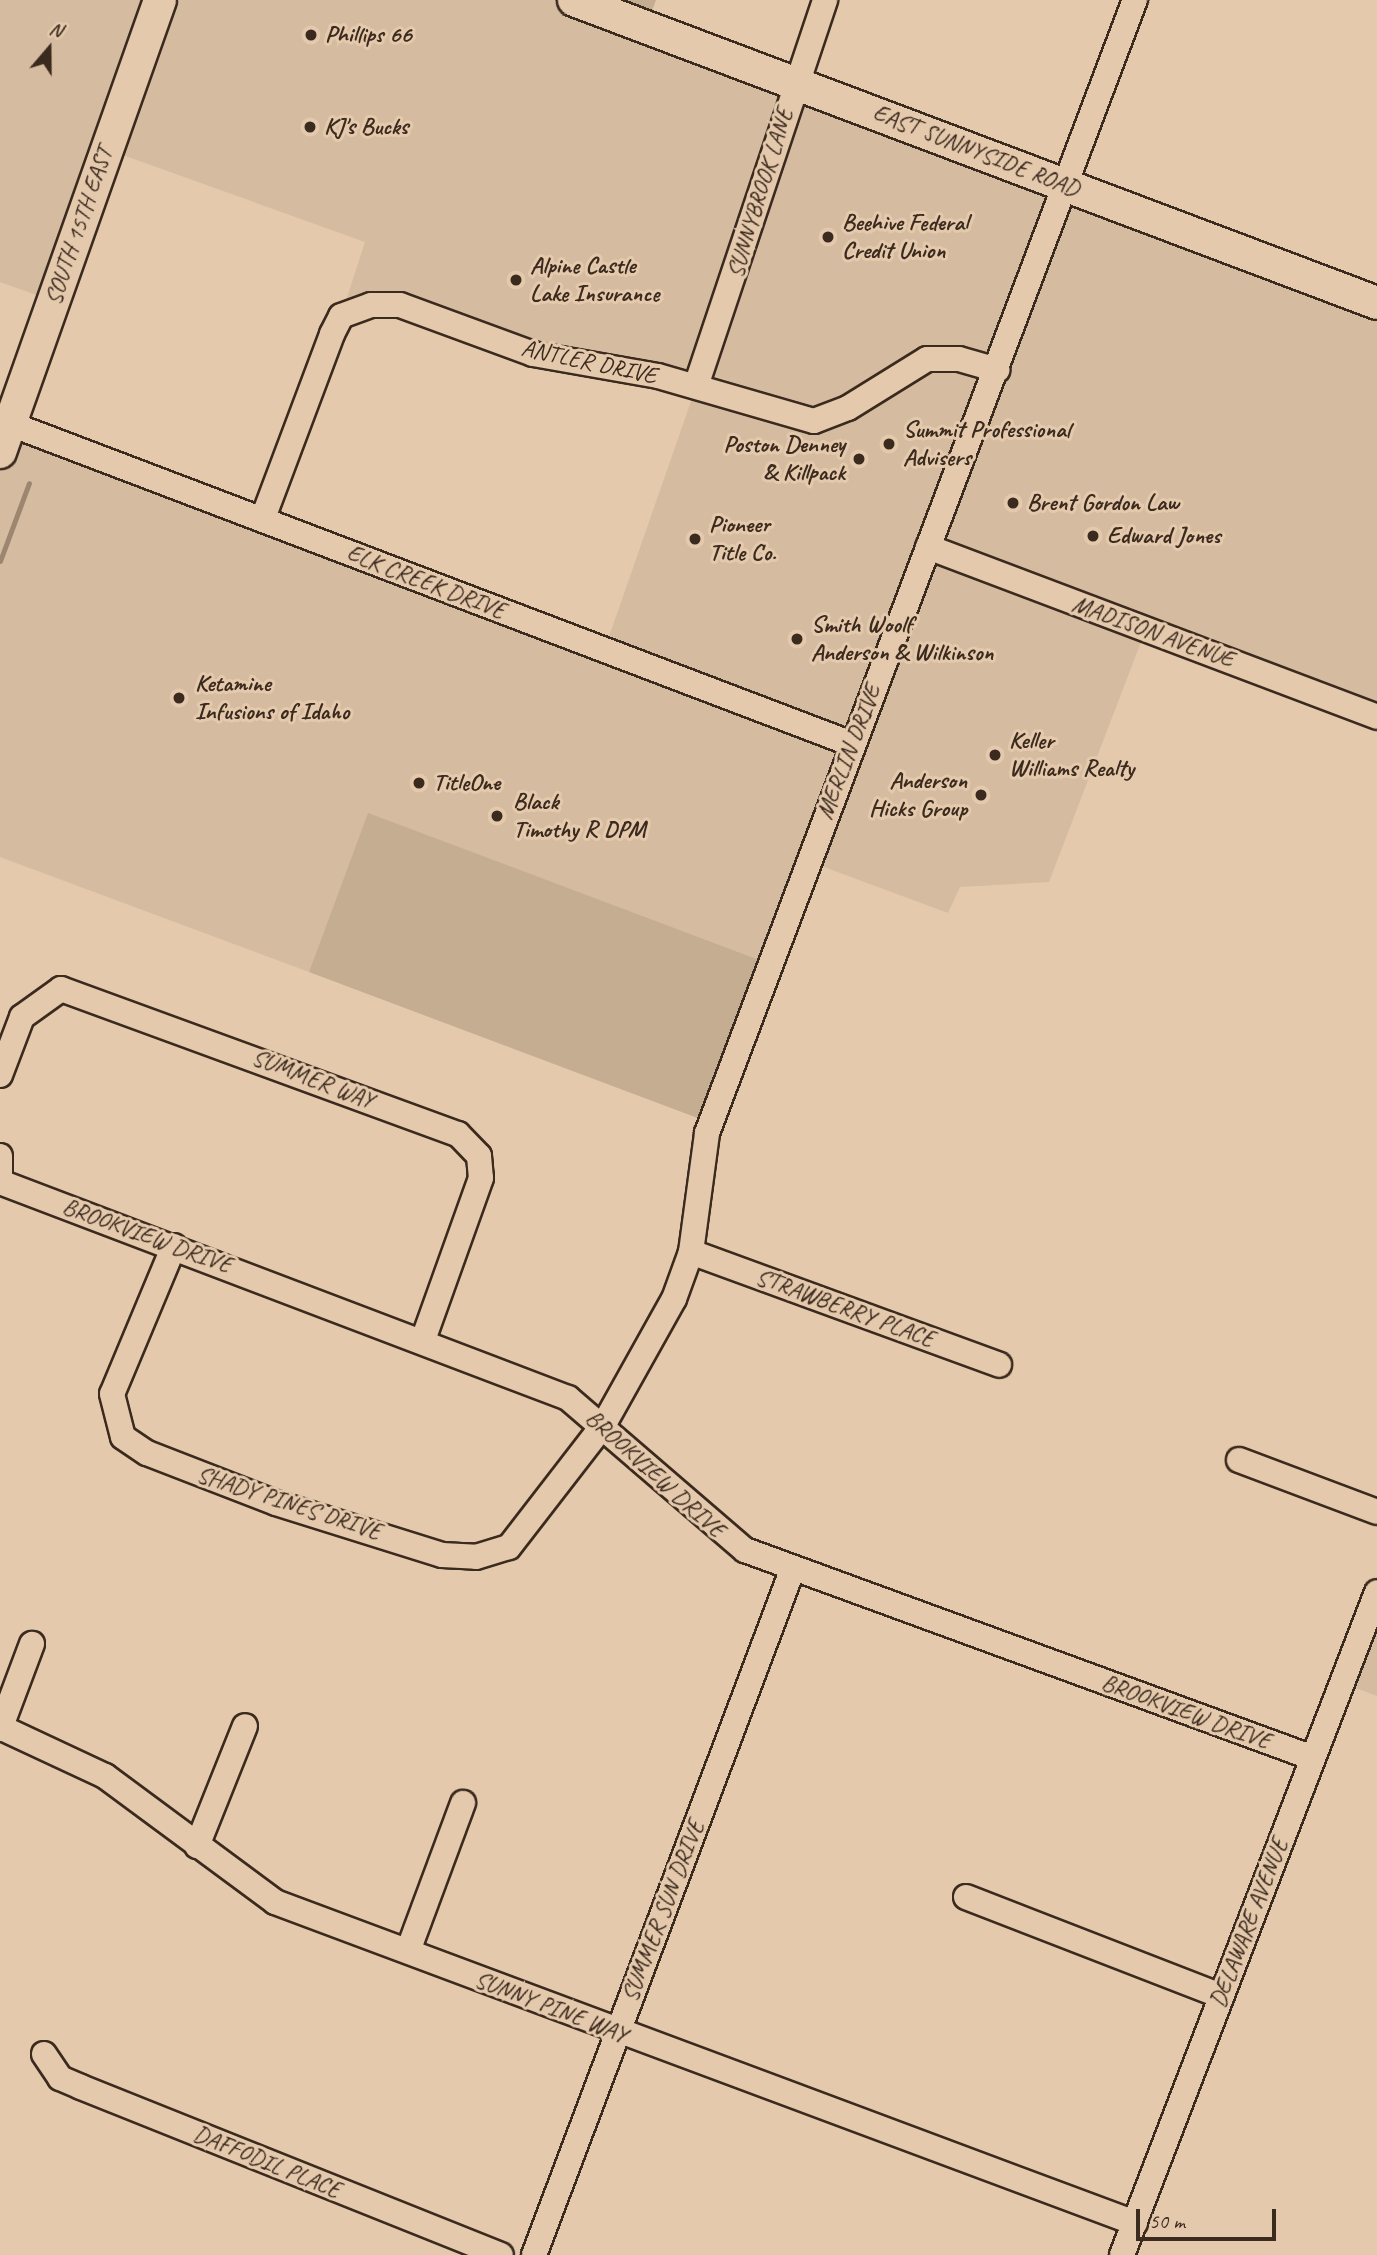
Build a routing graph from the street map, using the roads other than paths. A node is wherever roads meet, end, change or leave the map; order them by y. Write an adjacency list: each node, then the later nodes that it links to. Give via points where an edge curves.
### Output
1 (160, 0): 10 (main road, SOUTH 15TH EAST)
2 (575, 0): 5 (main road, EAST SUNNYSIDE ROAD)
3 (825, 0): 5 (street, SUNNYBROOK LANE)
4 (1135, 0): 6 (street, MERLIN DRIVE)
5 (794, 83): 6 (main road, EAST SUNNYSIDE ROAD); 9 (street, SUNNYBROOK LANE)
6 (1066, 185): 7 (main road, EAST SUNNYSIDE ROAD); 8 (street, MERLIN DRIVE)
7 (1375, 296)
8 (997, 370): 9 (street, ANTLER DRIVE, via 959,359 926,359 848,408 814,421); 12 (street, MERLIN DRIVE)
9 (696, 386): 11 (street, ANTLER DRIVE, via 533,354 400,305 371,305 341,316)
10 (3, 432): 11 (street, ELK CREEK DRIVE)
11 (263, 517): 14 (street, ELK CREEK DRIVE)
12 (929, 547): 13 (street, MADISON AVENUE); 14 (street, MERLIN DRIVE)
13 (1377, 717)
14 (852, 744): 19 (street, MERLIN DRIVE, via 707,1133)
15 (0, 1075): 20 (street, SUMMER WAY, via 26,1011 61,989 458,1133 479,1156 481,1178)
16 (0, 1156): 17 (street)
17 (0, 1182): 18 (street, BROOKVIEW DRIVE)
18 (174, 1246): 20 (street, BROOKVIEW DRIVE); 22 (street, SHADY PINES DRIVE, via 112,1394 123,1437 147,1453 310,1515 442,1555 476,1557 509,1546)
19 (691, 1252): 21 (street, STRAWBERRY PLACE); 22 (street, MERLIN DRIVE, via 644,1361)
20 (423, 1340): 22 (street, BROOKVIEW DRIVE, via 568,1398)
21 (999, 1365)
22 (604, 1424): 25 (street, BROOKVIEW DRIVE, via 712,1528 745,1550)
23 (1239, 1460): 24 (street)
24 (1377, 1512)
25 (793, 1568): 30 (street, BROOKVIEW DRIVE); 36 (street, SUMMER SUN DRIVE)
26 (1377, 1592): 30 (street, DELAWARE AVENUE)
27 (32, 1644): 29 (street)
28 (245, 1726): 32 (street)
29 (0, 1728): 32 (street, SUNNY PINE WAY, via 105,1776)
30 (1313, 1758): 35 (street, DELAWARE AVENUE)
31 (463, 1803): 34 (street)
32 (197, 1846): 34 (street, SUNNY PINE WAY, via 275,1902)
33 (966, 1897): 35 (street)
34 (408, 1951): 36 (street, SUNNY PINE WAY)
35 (1222, 1996): 38 (street, DELAWARE AVENUE)
36 (617, 2033): 38 (street, SUNNY PINE WAY); 40 (street, SUMMER SUN DRIVE)
37 (44, 2054): 39 (street, DAFFODIL PLACE, via 60,2078 81,2088)
38 (1135, 2223): 41 (street, DELAWARE AVENUE)
39 (502, 2255)
40 (534, 2255)
41 (1122, 2255)

